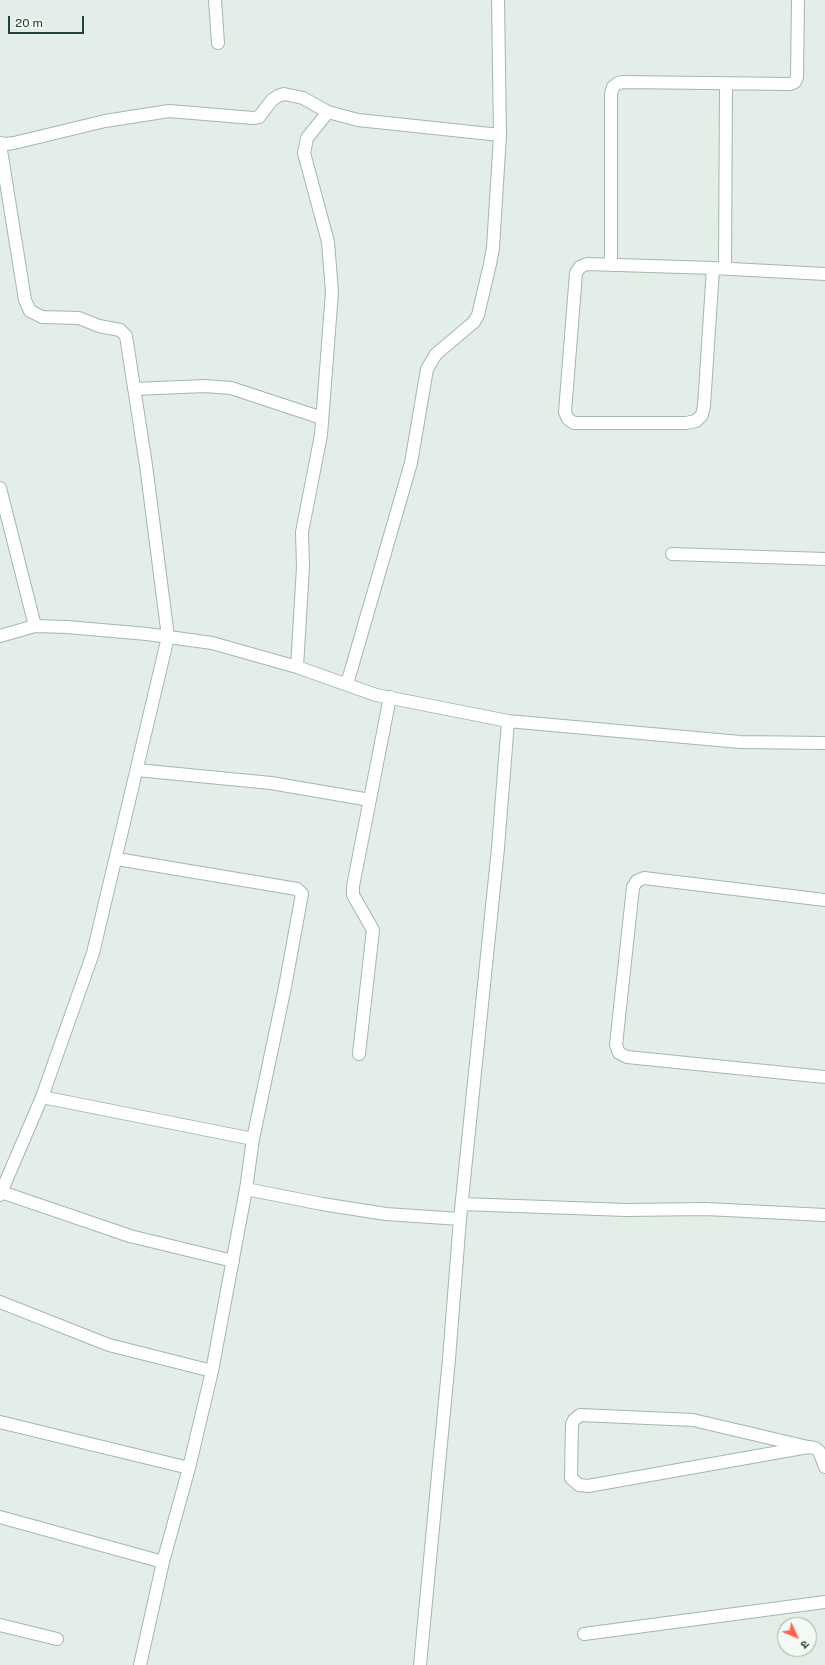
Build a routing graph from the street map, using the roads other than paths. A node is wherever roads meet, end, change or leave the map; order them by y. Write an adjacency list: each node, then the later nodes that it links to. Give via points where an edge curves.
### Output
1 (215, 0): 4 (street)
2 (498, 0): 7 (street)
3 (798, 0): 5 (street, via 795,82)
4 (218, 43)
5 (726, 83): 9 (street, via 623,82 613,87); 10 (street)
6 (328, 112): 7 (street, via 358,120); 8 (street, via 304,98 284,94 272,100 259,117 169,111 105,121 14,143); 13 (street, via 307,138 304,153 328,242 332,292)
7 (500, 136): 21 (street, via 493,248 478,315 474,322 436,354 427,369 411,463)
8 (0, 144): 12 (street, via 25,300 30,311 42,317 79,318 123,332 127,338)
9 (611, 265): 10 (street); 10 (street, via 583,265 576,273 565,412 568,419 574,423 686,423 696,421 702,415)
10 (719, 268): 11 (street)
11 (825, 274)
12 (135, 389): 13 (street, via 205,386 231,388); 19 (street)
13 (322, 418): 20 (street, via 321,436 302,532 303,567)
14 (0, 488): 17 (street)
15 (672, 554): 16 (street)
16 (825, 559)
17 (35, 626): 18 (street); 19 (street)
18 (0, 636)
19 (168, 637): 20 (street, via 212,643); 25 (street)
20 (298, 667): 21 (street)
21 (347, 684): 22 (street)
22 (390, 697): 23 (street); 26 (street)
23 (508, 720): 24 (street, via 740,742); 35 (street, via 498,848)
24 (825, 743)
25 (137, 770): 26 (street, via 271,783); 27 (street)
26 (370, 800): 29 (street, via 353,886 353,895 373,930)
27 (117, 859): 31 (street, via 93,953); 32 (street, via 297,889 301,892 285,987)
28 (825, 900): 30 (street, via 644,878 636,881 633,887 616,1045 619,1053 627,1057)
29 (358, 1054)
30 (825, 1077)
31 (42, 1097): 32 (street); 33 (street)
32 (253, 1139): 34 (street)
33 (1, 1189): 38 (street, via 130,1236)
34 (246, 1189): 37 (street, via 386,1214); 38 (street)
35 (462, 1204): 36 (street, via 626,1210 706,1209); 37 (street)
36 (825, 1215)
37 (460, 1219): 52 (street)
38 (233, 1261): 40 (street)
39 (0, 1302): 40 (street, via 109,1345)
40 (212, 1371): 44 (street)
41 (0, 1422): 44 (street)
42 (816, 1447): 42 (street, via 588,1486 579,1486 572,1478 572,1424 580,1415 693,1420); 43 (street)
43 (825, 1467)
44 (189, 1468): 46 (street)
45 (0, 1517): 46 (street)
46 (163, 1562): 51 (street)
47 (825, 1602): 49 (street)
48 (0, 1625): 50 (street)
49 (584, 1634)
50 (57, 1639)
51 (140, 1665)
52 (420, 1665)

